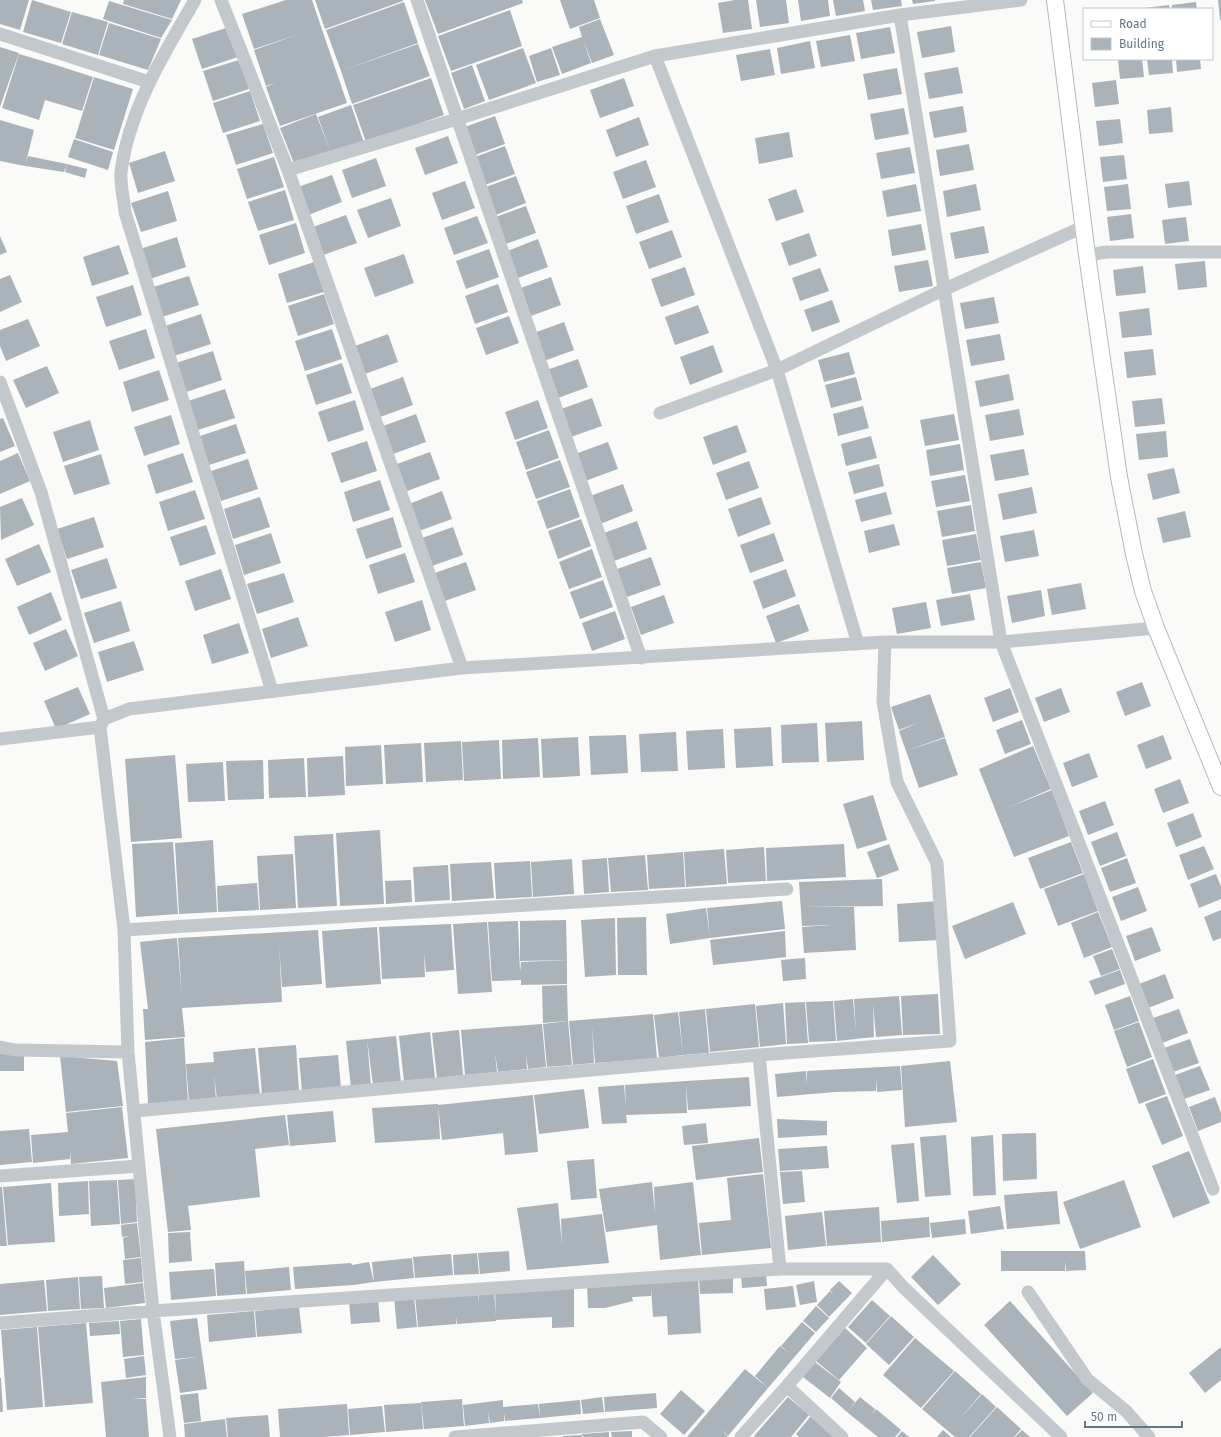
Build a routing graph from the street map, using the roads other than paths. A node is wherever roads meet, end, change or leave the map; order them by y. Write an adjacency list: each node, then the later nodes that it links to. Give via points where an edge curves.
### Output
1 (195, 0): 9 (street)
2 (221, 0): 11 (street)
3 (417, 0): 10 (street)
4 (1021, 0): 6 (street)
5 (1055, 0): 12 (main road)
6 (900, 15): 8 (street); 15 (street)
7 (0, 34): 9 (street)
8 (655, 56): 10 (street); 16 (street)
9 (149, 82): 26 (street, via 130,130 121,174 125,212)
10 (457, 119): 11 (street); 24 (street)
11 (288, 170): 25 (street)
12 (1083, 228): 14 (main road); 15 (street)
13 (1221, 252): 14 (street, via 1106,252)
14 (1087, 255): 20 (main road, via 1119,477 1143,591)
15 (945, 289): 16 (street); 22 (street)
16 (777, 370): 19 (street); 23 (street)
17 (0, 382): 18 (street)
18 (4, 403): 27 (street, via 41,492)
19 (660, 413)
20 (1156, 628): 22 (street); 29 (main road)
21 (885, 642): 22 (street); 23 (street); 34 (street, via 883,702 897,782 937,863 950,1041)
22 (1001, 642): 38 (street)
23 (858, 644): 24 (street)
24 (641, 658): 25 (street)
25 (462, 668): 26 (street)
26 (272, 691): 27 (street, via 129,709)
27 (102, 723): 28 (street); 31 (street)
28 (0, 739)
29 (1221, 787)
30 (787, 889): 31 (street)
31 (124, 930): 33 (street)
32 (0, 1047): 33 (street, via 15,1050)
33 (128, 1052): 35 (street)
34 (758, 1055): 35 (street); 39 (street)
35 (134, 1111): 36 (street)
36 (139, 1166): 37 (street); 42 (street)
37 (0, 1176)
38 (1213, 1189)
39 (780, 1269): 40 (street); 42 (street)
40 (887, 1269): 44 (street); 50 (street)
41 (1028, 1292): 51 (street, via 1087,1379 1126,1411)
42 (153, 1311): 43 (street); 45 (street)
43 (0, 1323)
44 (787, 1386): 48 (street); 49 (street)
45 (170, 1437)
46 (455, 1437): 47 (street, via 643,1422)
47 (661, 1437)
48 (741, 1437)
49 (842, 1437)
50 (1061, 1437)
51 (1149, 1437)

